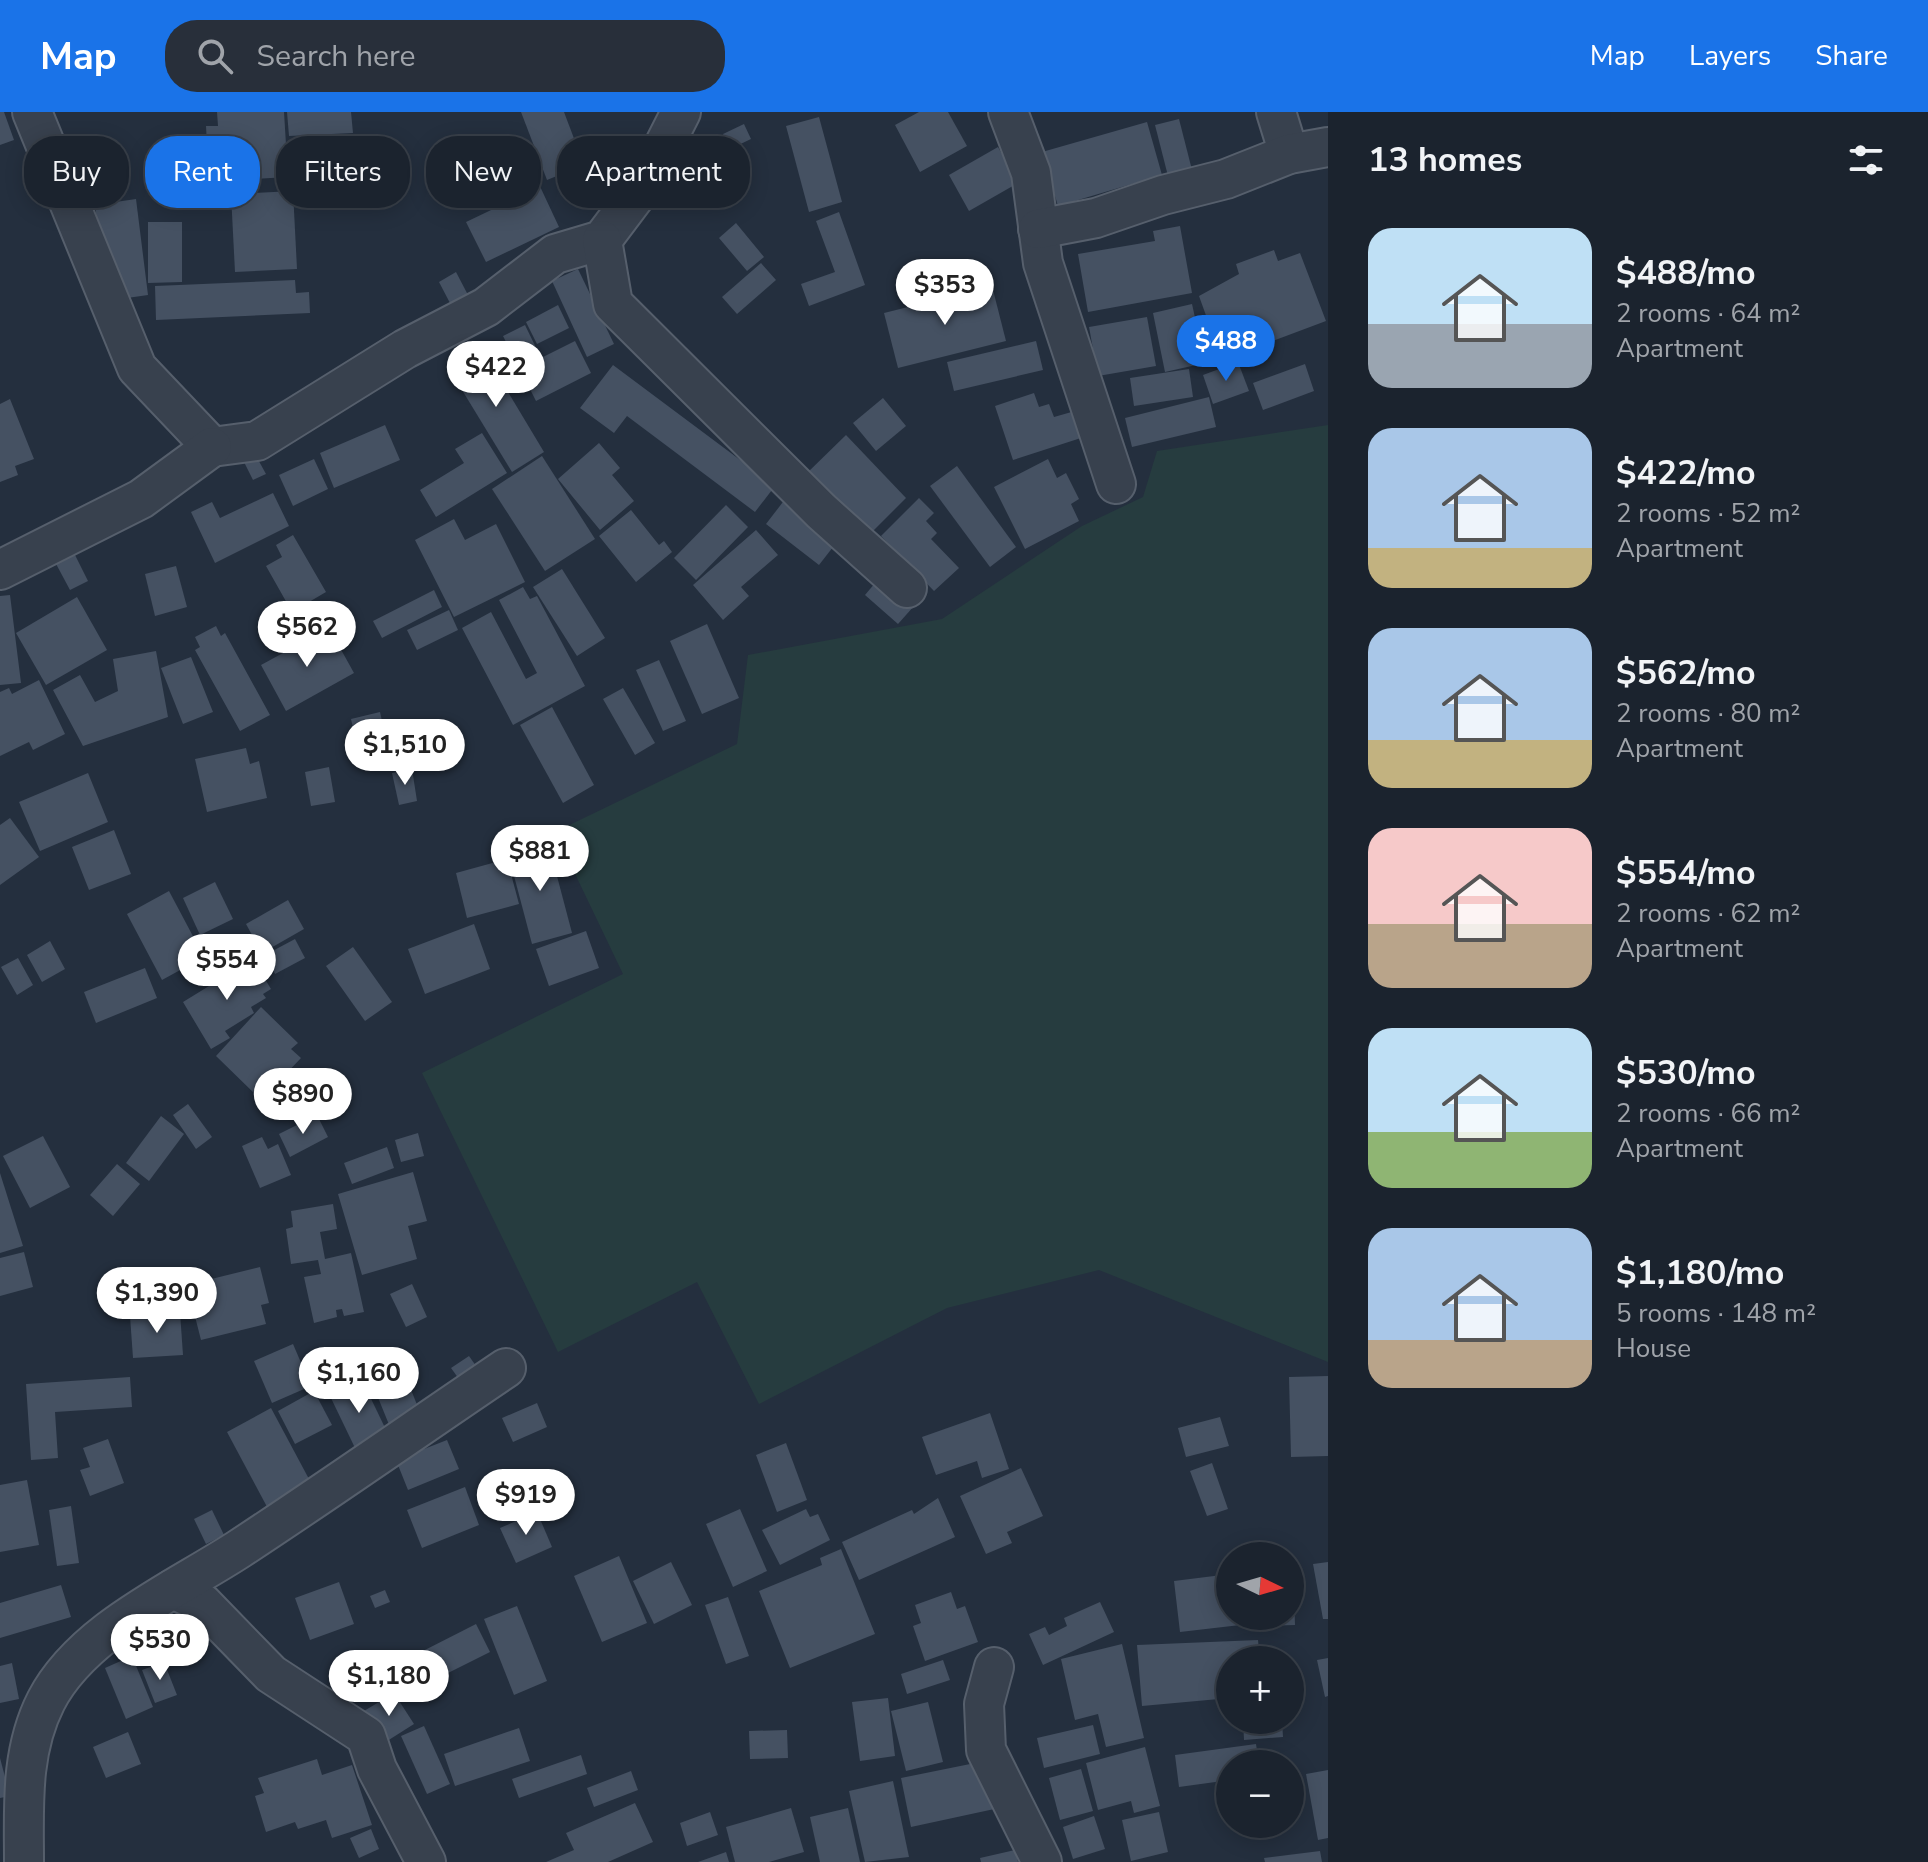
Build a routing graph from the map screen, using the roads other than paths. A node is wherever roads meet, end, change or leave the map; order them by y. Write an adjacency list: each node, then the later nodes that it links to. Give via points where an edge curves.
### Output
1 (32, 112): 9 (street, via 137,368)
2 (681, 112): 8 (street, via 645,183)
3 (1008, 112): 7 (street, via 1031,173)
4 (1276, 112): 6 (street)
5 (1328, 147): 6 (street)
6 (1289, 154): 7 (street, via 1096,218)
7 (1038, 229): 10 (street, via 1043,263)
8 (602, 240): 9 (street, via 555,254 486,307 369,370 257,441); 12 (street, via 613,304 821,511)
9 (212, 447): 11 (street, via 141,499)
10 (1116, 484)
11 (0, 570)
12 (907, 588)
13 (506, 1368): 14 (street)
14 (173, 1589): 16 (street, via 74,1661 46,1701); 18 (street, via 202,1603 271,1674 366,1736 377,1769)
15 (994, 1667): 19 (street, via 984,1704 986,1750)
16 (12, 1808): 17 (street)
17 (24, 1862)
18 (426, 1862)
19 (1042, 1862)

